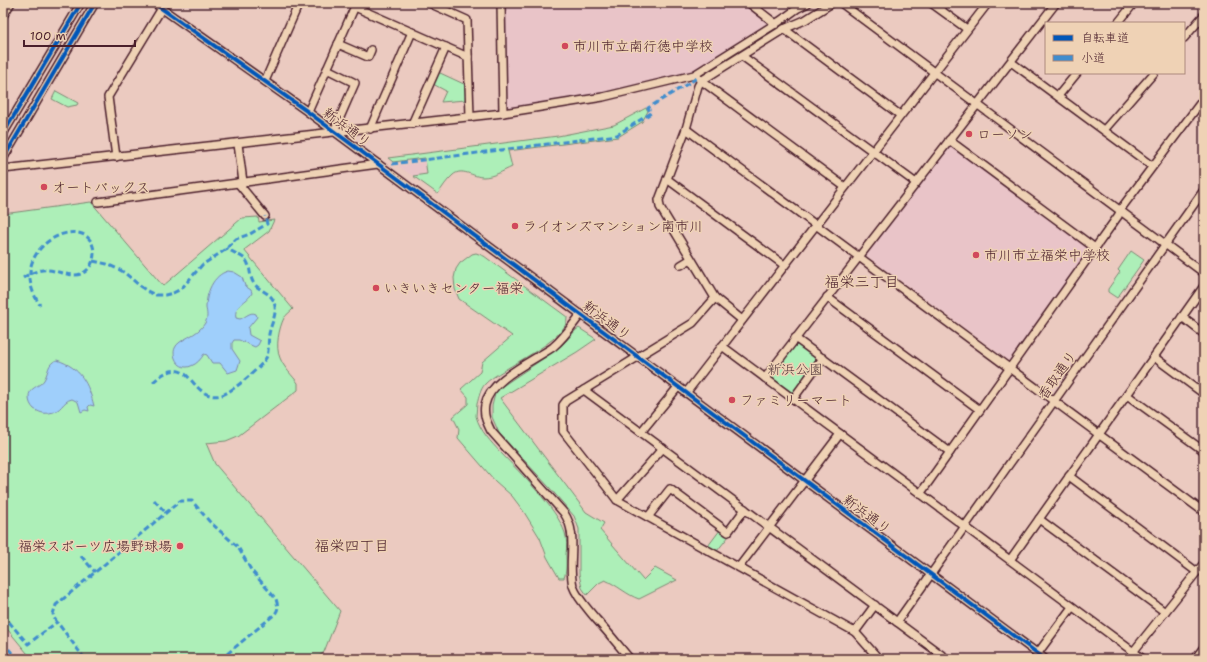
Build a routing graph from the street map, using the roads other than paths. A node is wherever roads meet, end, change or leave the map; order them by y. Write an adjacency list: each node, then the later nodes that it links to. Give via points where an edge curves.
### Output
1 (11, 3): 18 (street)
2 (81, 3): 51 (street)
3 (95, 3): 56 (street)
4 (154, 3): 17 (street, 新浜通り)
5 (299, 3): 37 (street)
6 (429, 3): 30 (street, via 467,20)
7 (500, 3): 43 (street)
8 (749, 3): 21 (street)
9 (808, 3): 21 (street)
10 (832, 3): 22 (street, via 805,20)
11 (841, 3): 33 (street)
12 (931, 3): 23 (street)
13 (988, 3): 23 (street)
14 (1056, 3): 31 (street)
15 (1134, 3): 20 (street)
16 (356, 5): 24 (street); 26 (street)
17 (162, 8): 37 (street, 新浜通り); 55 (street, via 108,97)
18 (3, 16)
19 (1204, 16): 25 (street)
20 (1119, 22)
21 (776, 24): 36 (street)
22 (784, 29): 29 (street); 44 (street)
23 (967, 29): 33 (street)
24 (412, 32): 27 (street); 47 (street)
25 (1185, 37)
26 (338, 44): 28 (street, via 368,57); 32 (street)
27 (446, 47): 30 (street); 46 (street)
28 (371, 50)
29 (742, 56): 38 (street); 54 (street)
30 (468, 57): 45 (street)
31 (1011, 62): 39 (street); 41 (street)
32 (327, 69): 42 (street); 50 (street, via 355,83)
33 (934, 72): 41 (street); 44 (street)
34 (1076, 74): 39 (street)
35 (1153, 74): 49 (street)
36 (694, 75): 38 (street); 43 (street, via 603,97)
37 (265, 81): 42 (street, 新浜通り)
38 (701, 82): 48 (street); 63 (street)
39 (1058, 96): 49 (street)
40 (1204, 98): 58 (street)
41 (978, 104): 52 (street); 66 (street)
42 (308, 112): 50 (street, 新浜通り)
43 (503, 113): 45 (street)
44 (900, 115): 54 (street)
45 (470, 117): 46 (street)
46 (412, 124): 47 (street)
47 (370, 129): 50 (street)
48 (686, 129): 60 (street); 68 (street)
49 (1104, 130): 58 (street)
50 (335, 132): 53 (street); 57 (street, 新浜通り)
51 (3, 134)
52 (949, 140): 62 (street); 70 (street)
53 (238, 144): 55 (street); 61 (street)
54 (872, 151): 62 (street); 63 (street)
55 (116, 157): 59 (street)
56 (3, 159)
57 (378, 164): 61 (street); 79 (street, 新浜通り)
58 (1152, 166): 66 (street)
59 (3, 169)
60 (667, 179): 72 (street, via 659,205); 74 (street)
61 (241, 182): 65 (street); 67 (street)
62 (916, 183): 71 (street)
63 (845, 187): 68 (street)
64 (1204, 190): 69 (street, 香取通り)
65 (98, 202)
66 (1121, 211): 69 (street); 70 (street)
67 (265, 216)
68 (816, 225): 71 (street); 74 (street)
69 (1165, 244): 75 (street); 96 (street, 香取通り)
70 (1095, 248): 88 (street)
71 (859, 256): 77 (street); 88 (street)
72 (691, 259): 73 (street); 78 (street)
73 (681, 265)
74 (784, 265): 81 (street)
75 (1204, 273)
76 (1204, 286): 80 (street)
77 (827, 297): 83 (street); 97 (street)
78 (715, 298): 81 (street); 85 (street, via 694,323)
79 (581, 314): 85 (street, 新浜通り); 127 (street, via 555,345 496,386 488,397 484,414 491,431 569,520 572,535 573,586 582,602)
80 (1182, 318): 82 (street); 86 (street)
81 (742, 320): 84 (street)
82 (1204, 334)
83 (796, 338): 87 (street); 89 (street)
84 (722, 346): 89 (street); 92 (street)
85 (638, 357): 90 (street, 新浜通り); 91 (street)
86 (1154, 357): 93 (street); 94 (street)
87 (823, 358): 95 (street); 103 (street)
88 (1010, 368): 96 (street); 97 (street)
89 (765, 378): 95 (street)
90 (678, 387): 92 (street, 新浜通り); 98 (street)
91 (584, 390): 98 (street); 107 (street, via 563,405 563,431)
92 (686, 393): 105 (street, 新浜通り)
93 (1204, 394)
94 (1127, 395): 100 (street); 102 (street)
95 (793, 399): 99 (street)
96 (1054, 401): 100 (street); 112 (street, 香取通り)
97 (980, 410): 103 (street)
98 (641, 432): 101 (street)
99 (840, 434): 105 (street); 106 (street)
100 (1099, 434): 104 (street); 109 (street)
101 (663, 448): 107 (street); 108 (street)
102 (1204, 451)
103 (950, 452): 106 (street)
104 (1069, 476): 111 (street); 117 (street)
105 (805, 481): 113 (street); 118 (street, 新浜通り)
106 (920, 494): 112 (street)
107 (617, 500): 110 (street)
108 (745, 509): 110 (street, via 728,532 670,489); 113 (street)
109 (1203, 509)
110 (648, 517): 116 (street)
111 (1039, 519): 114 (street); 121 (street)
112 (964, 526): 114 (street); 118 (street, 香取通り)
113 (769, 527): 116 (street); 119 (street)
114 (1010, 560): 120 (street)
115 (1204, 563): 117 (street)
116 (738, 567): 123 (street)
117 (1197, 572): 121 (street)
118 (930, 574): 122 (street, 香取通り); 126 (street, 新浜通り)
119 (875, 605): 122 (street); 123 (street)
120 (1072, 607): 125 (street); 126 (street)
121 (1165, 612): 125 (street)
122 (897, 622): 129 (street)
123 (855, 632): 128 (street)
124 (1204, 648): 132 (street)
125 (1133, 652): 131 (street)
126 (1038, 653): 130 (street, 新浜通り)
127 (630, 659)
128 (879, 659)
129 (947, 659)
130 (1045, 659)
131 (1143, 659)
132 (1195, 659)

